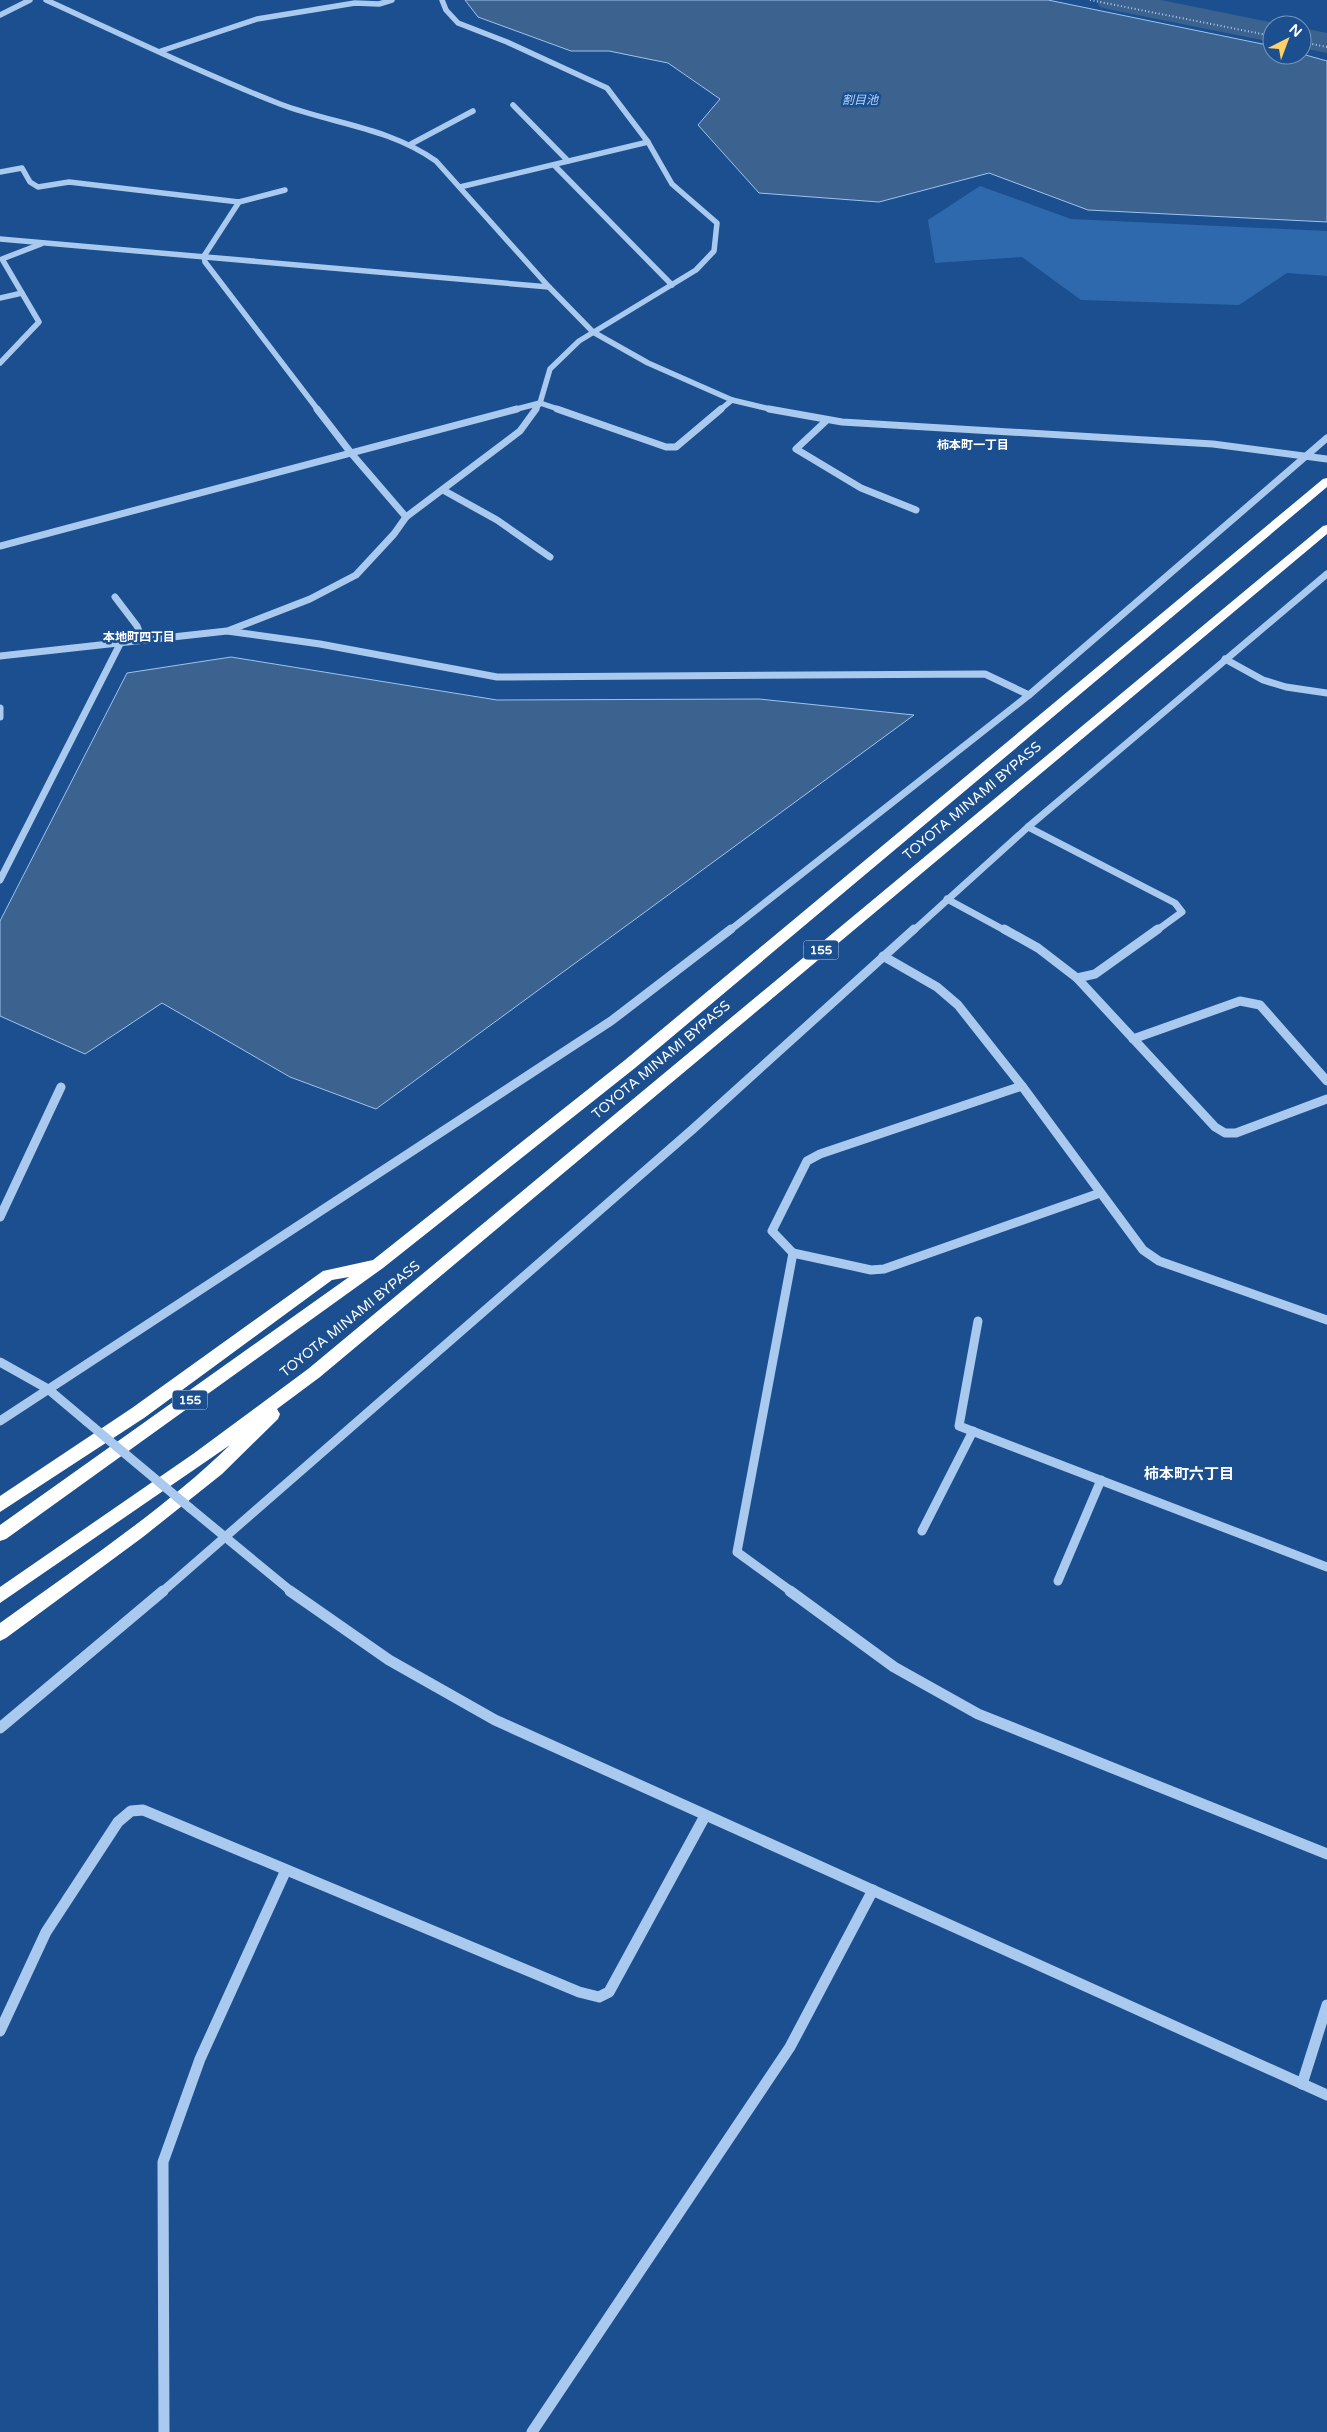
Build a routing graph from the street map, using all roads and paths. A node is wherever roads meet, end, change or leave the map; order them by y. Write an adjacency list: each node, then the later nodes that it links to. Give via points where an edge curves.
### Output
1 (30, 0): 6 (street)
2 (46, 0): 10 (street)
3 (392, 0): 10 (street, via 257,19)
4 (442, 0): 13 (street, via 458,23 607,88)
5 (1090, 0): 7 (path)
6 (0, 15)
7 (1262, 34)
8 (1312, 44): 9 (path)
9 (1327, 47)
10 (161, 51): 14 (street, via 280,104)
11 (513, 105): 15 (street)
12 (473, 111): 14 (street)
13 (648, 142): 15 (street); 24 (street, via 672,184 717,223 714,251 696,270)
14 (411, 144): 18 (street, via 436,161)
15 (568, 160): 16 (street)
16 (555, 166): 18 (street); 24 (street)
17 (0, 172): 20 (street, via 22,168 30,182 38,187 69,182)
18 (460, 187): 25 (street)
19 (286, 190): 20 (street)
20 (238, 202): 23 (street)
21 (0, 239): 22 (street)
22 (44, 244): 23 (street); 26 (street, via 2,259)
23 (204, 256): 25 (street); 34 (street, via 205,262)
24 (672, 285): 28 (street)
25 (549, 287): 28 (street)
26 (22, 293): 27 (street); 29 (street, via 39,322)
27 (0, 298)
28 (593, 332): 30 (street, via 648,363); 31 (street, via 550,369)
29 (0, 363)
30 (732, 400): 31 (street, via 676,447 666,447); 32 (street, via 794,416)
31 (540, 403): 34 (street); 38 (street, via 520,431)
32 (827, 420): 35 (street, via 1213,444); 39 (street, via 796,449 860,488)
33 (1327, 438): 35 (street)
34 (350, 453): 40 (street); 42 (street)
35 (1308, 456): 36 (street); 52 (street)
36 (1327, 459)
37 (1327, 481): 68 (highway, TOYOTA MINAMI BYPASS / 155, via 630,1064)
38 (443, 490): 40 (street); 43 (street, via 497,520)
39 (916, 510)
40 (406, 517): 46 (street, via 356,575 310,599)
41 (1327, 528): 72 (highway, TOYOTA MINAMI BYPASS / 155)
42 (0, 546)
43 (550, 557)
44 (1327, 574): 50 (street)
45 (115, 597): 47 (street, via 137,626)
46 (227, 631): 47 (street); 52 (street, via 320,644 496,677 985,674)
47 (142, 639): 48 (street)
48 (122, 642): 49 (street); 56 (street)
49 (0, 656)
50 (1226, 659): 51 (street, via 1263,680); 55 (street)
51 (1327, 693)
52 (1029, 695): 73 (street, via 660,986)
53 (0, 708): 54 (street)
54 (0, 717)
55 (1028, 827): 57 (street); 59 (street, via 1174,903 1182,912 1095,974)
56 (0, 880)
57 (947, 899): 58 (street); 59 (street, via 1038,948)
58 (883, 956): 62 (street, via 937,988 958,1005); 80 (street, via 693,1129)
59 (1077, 978): 60 (street)
60 (1133, 1039): 61 (street, via 1240,1001 1248,1002 1260,1005); 64 (street, via 1225,1134 1236,1133)
61 (1327, 1081)
62 (1022, 1086): 65 (street); 67 (street, via 807,1161 772,1231)
63 (61, 1087): 66 (street)
64 (1327, 1099)
65 (1100, 1193): 67 (street, via 884,1269 871,1270); 69 (street, via 1143,1250 1159,1261)
66 (0, 1217)
67 (793, 1253): 87 (street, via 737,1552 894,1667 978,1714)
68 (378, 1264): 77 (highway, 155, via 328,1275 138,1413); 79 (highway, TOYOTA MINAMI BYPASS / 155)
69 (1327, 1320)
70 (978, 1321): 75 (street, via 959,1426)
71 (0, 1362): 73 (street)
72 (314, 1373): 83 (highway, TOYOTA MINAMI BYPASS / 155, via 200,1458); 84 (highway, 155, via 216,1469)
73 (48, 1389): 74 (street); 80 (street, bridge)
74 (0, 1421)
75 (972, 1431): 76 (street); 78 (street)
76 (1101, 1480): 81 (street); 82 (street)
77 (0, 1505)
78 (922, 1531)
79 (0, 1534)
80 (225, 1539): 85 (street); 86 (street, via 389,1660 495,1720)
81 (1327, 1567)
82 (1058, 1581)
83 (0, 1596)
84 (0, 1633)
85 (0, 1728)
86 (705, 1816): 88 (street, via 609,1992 600,1997 579,1992); 89 (street)
87 (1327, 1854)
88 (286, 1870): 91 (street, via 143,1810 131,1811 118,1822 46,1932); 94 (street, via 200,2059 163,2162)
89 (873, 1890): 92 (street); 95 (street, via 790,2048)
90 (1327, 2005): 92 (street)
91 (0, 2031)
92 (1302, 2084): 93 (street)
93 (1327, 2095)
94 (164, 2432)
95 (532, 2432)

